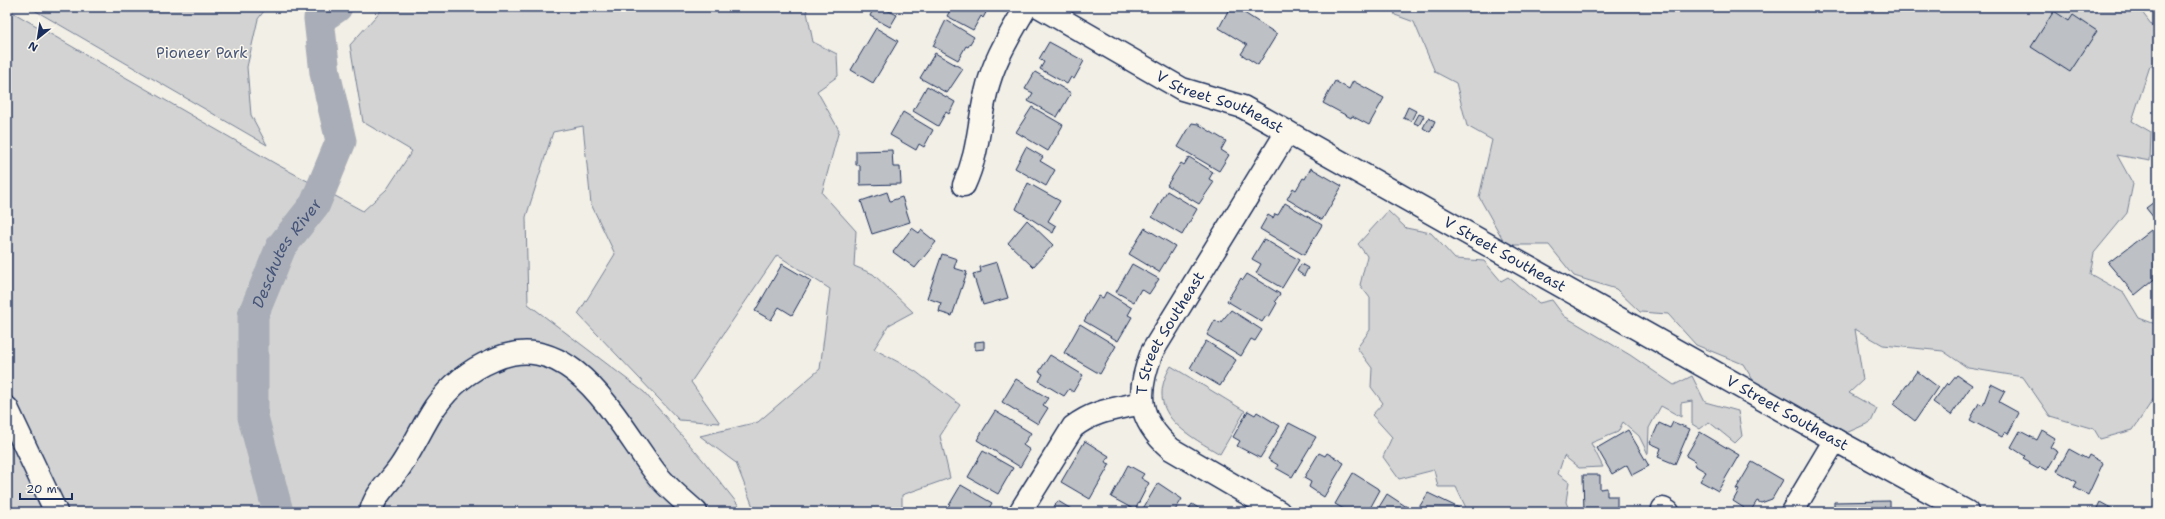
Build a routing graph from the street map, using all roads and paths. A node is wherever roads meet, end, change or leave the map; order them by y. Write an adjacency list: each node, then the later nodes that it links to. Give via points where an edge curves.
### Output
1 (1026, 7): 4 (street, via 999,54 992,72 976,154)
2 (1040, 7): 3 (street, V Street Southeast, via 1182,89 1243,107)
3 (1287, 132): 5 (street, T Street Southeast, via 1152,352 1141,388); 7 (street, V Street Southeast)
4 (964, 185)
5 (1142, 403): 12 (street, via 1099,411 1084,418 1073,428); 13 (street, T Street Southeast, via 1146,420 1156,436 1171,449)
6 (7, 408): 9 (street)
7 (1835, 440): 8 (street, V Street Southeast); 14 (street)
8 (1936, 504): 15 (street, V Street Southeast)
9 (56, 512)
10 (371, 512): 11 (street, via 378,497 402,465 425,421 457,381 482,364 504,354 522,351 552,358 568,365 601,396 656,473)
11 (696, 512)
12 (1020, 512)
13 (1279, 512)
14 (1792, 512)
15 (1967, 512)

